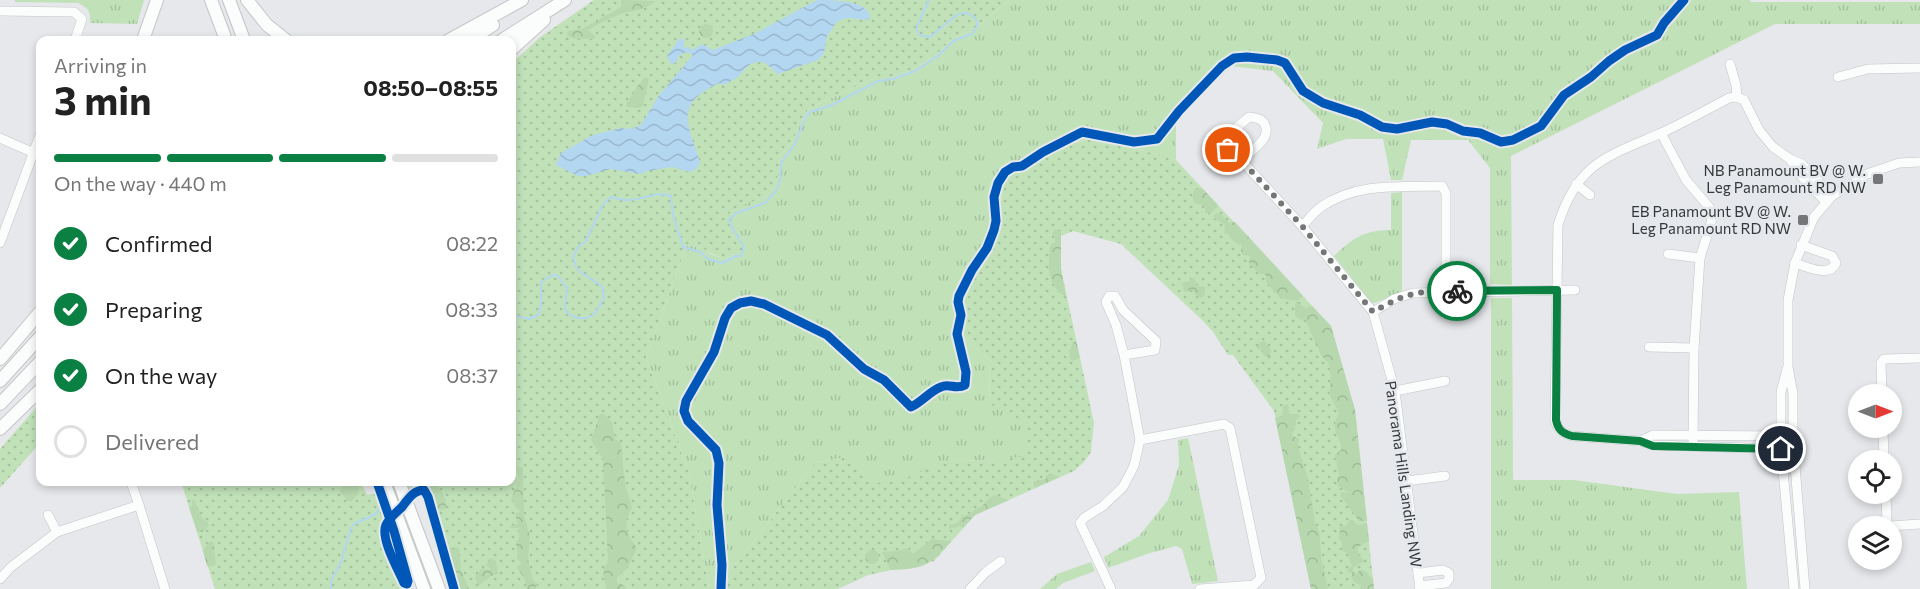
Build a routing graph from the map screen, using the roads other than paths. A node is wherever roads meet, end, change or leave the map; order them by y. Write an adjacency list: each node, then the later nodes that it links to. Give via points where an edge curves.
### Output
1 (157, 0): 10 (main road)
2 (211, 0): 11 (main road)
3 (229, 0): 12 (main road)
4 (247, 0): 13 (main road)
5 (522, 0): 14 (main road)
6 (529, 0): 15 (main road)
7 (566, 0): 16 (main road); 17 (main road)
8 (0, 11): 9 (street, via 74,12 82,19)
9 (76, 36)
10 (144, 36)
11 (224, 36)
12 (242, 36)
13 (281, 36)
14 (455, 36)
15 (476, 36)
16 (508, 36)
17 (516, 45)
18 (1730, 64): 21 (street)
19 (1920, 68): 20 (street, via 1868,69)
20 (1838, 77)
21 (1737, 97): 22 (street); 30 (street, via 1744,100 1773,147 1802,164)
22 (1661, 133): 28 (street, via 1616,151 1591,167); 35 (street, via 1686,180 1712,214)
23 (0, 138): 25 (street)
24 (36, 147): 25 (street)
25 (34, 153): 32 (street)
26 (1241, 160): 26 (street, Panorama Hills Landing NW, via 1265,138 1267,129 1257,118 1248,117 1226,141 1228,150); 31 (street, Panorama Hills Landing NW)
27 (1920, 162): 30 (street, via 1899,163 1867,174)
28 (1576, 184): 29 (street); 37 (street, via 1558,225)
29 (1590, 195)
30 (1829, 199): 33 (street, via 1814,217)
31 (1302, 226): 39 (street, via 1320,208 1342,195 1366,188 1442,186 1446,193); 40 (street, Panorama Hills Landing NW)
32 (0, 243)
33 (1801, 245): 36 (street); 36 (street, via 1832,256 1835,267 1823,271)
34 (1668, 254): 35 (street)
35 (1700, 258): 44 (street)
36 (1795, 264): 49 (street, via 1788,300)
37 (1557, 290): 38 (street); 39 (street); 60 (street, via 1557,427 1572,436)
38 (1575, 290)
39 (1446, 291): 40 (street, via 1413,293)
40 (1373, 312): 53 (street, Panorama Hills Landing NW)
41 (36, 317): 47 (main road)
42 (36, 341): 50 (main road)
43 (1649, 347): 44 (street)
44 (1694, 348): 57 (street)
45 (1124, 355): 45 (street, via 1155,350 1156,340 1123,310 1115,296 1109,296 1106,302); 59 (street)
46 (1920, 358): 52 (street, via 1884,359)
47 (0, 359)
48 (36, 366): 55 (main road)
49 (1788, 367): 58 (street, via 1781,392); 61 (street)
50 (0, 381)
51 (1445, 381): 53 (street)
52 (1882, 384)
53 (1395, 392): 65 (street, Panorama Hills Landing NW)
54 (36, 394): 56 (main road)
55 (0, 404)
56 (0, 429)
57 (1693, 436): 58 (street); 60 (street, via 1653,435); 62 (street)
58 (1781, 436): 61 (street); 63 (street)
59 (1140, 440): 77 (street, via 1224,424 1230,428 1261,578 1254,585); 83 (street, via 1134,466 1123,487 1080,523)
60 (1640, 441): 62 (street, via 1653,446)
61 (1792, 441): 63 (street); 86 (street)
62 (1693, 447): 63 (street)
63 (1781, 449): 85 (street)
64 (1445, 476): 65 (street)
65 (1407, 481): 75 (street, Panorama Hills Landing NW)
66 (132, 486): 70 (street)
67 (385, 486): 80 (main road)
68 (400, 486): 81 (main road)
69 (1886, 504): 72 (street, via 1890,526)
70 (139, 505): 73 (street); 79 (street)
71 (48, 515): 73 (street)
72 (1920, 524)
73 (57, 532): 76 (street)
74 (1001, 561): 82 (street)
75 (1418, 573): 78 (street, Panorama Hills Landing NW); 78 (street, via 1449,573 1446,583)
76 (0, 579)
77 (1210, 588): 84 (street)
78 (1420, 588)
79 (165, 589)
80 (423, 589)
81 (439, 589)
82 (970, 589)
83 (1111, 589)
84 (1200, 589)
85 (1794, 589)
86 (1805, 589)

